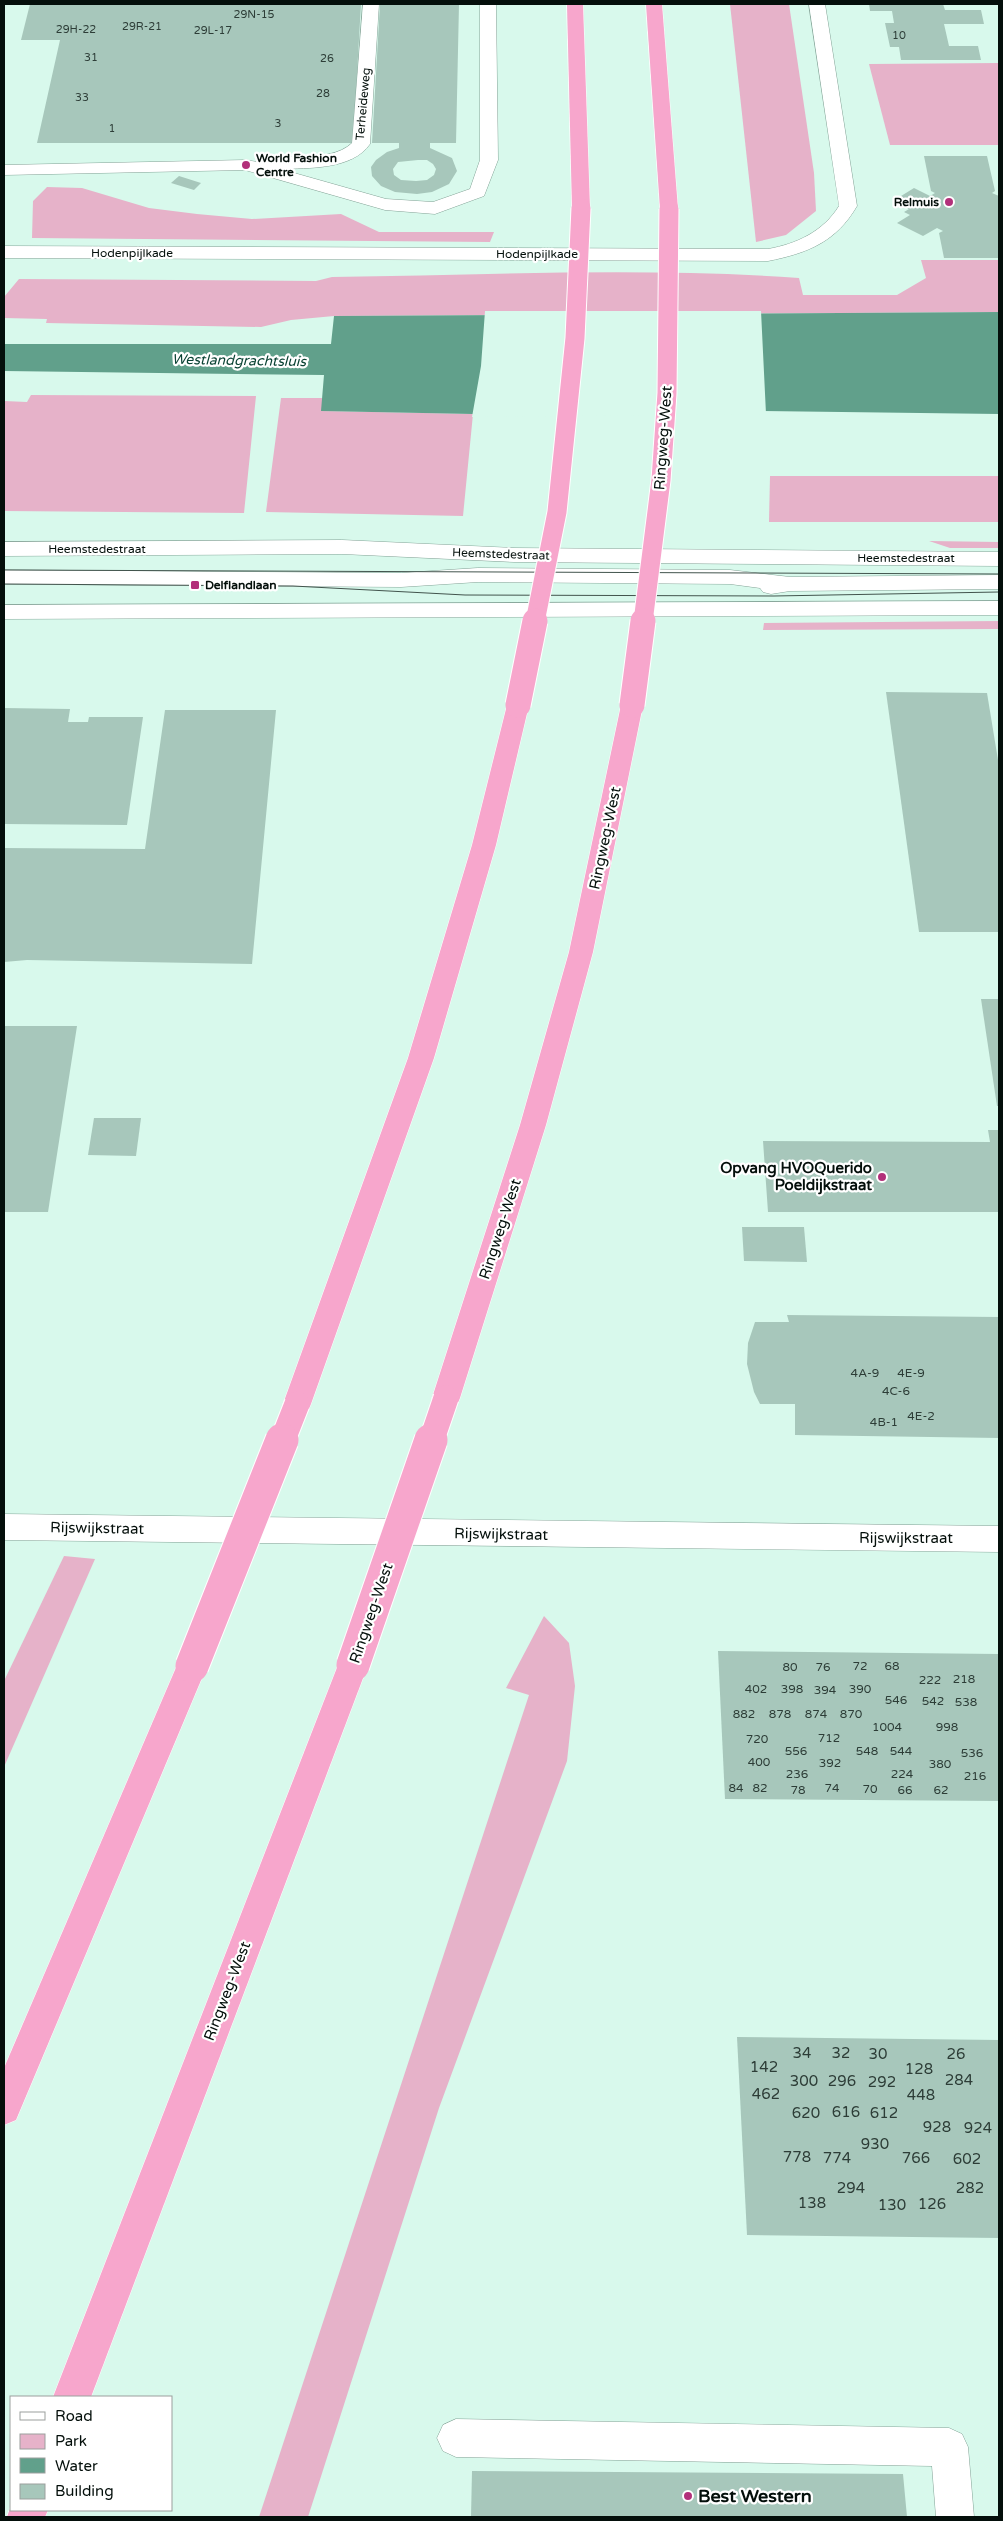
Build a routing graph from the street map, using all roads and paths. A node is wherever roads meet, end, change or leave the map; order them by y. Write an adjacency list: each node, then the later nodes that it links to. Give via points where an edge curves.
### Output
1 (371, 4): 6 (street, Terheideweg, via 361,144 356,152 342,158)
2 (488, 4): 6 (street, via 489,160 478,192 435,208 385,204)
3 (575, 4): 17 (highway, bridge, via 581,208 575,338 564,450 556,512 518,705 484,845 422,1058 298,1404 192,1666)
4 (654, 4): 18 (highway, Ringweg-West, bridge, via 669,209 668,393 661,480 632,705 582,952 533,1125 446,1398 352,1665)
5 (817, 4): 8 (street, Hodenpijlkade, via 848,206 843,216 822,234 796,249 768,255)
6 (246, 165): 7 (street)
7 (4, 170)
8 (4, 252)
9 (4, 549): 10 (street, Heemstedestraat, via 342,548 514,555)
10 (999, 559)
11 (4, 577): 12 (street, Heemstedestraat, via 401,580 479,592 729,593 790,584)
12 (999, 582)
13 (999, 608): 14 (street)
14 (4, 612)
15 (4, 1527): 16 (street, Rijswijkstraat)
16 (999, 1539)
17 (4, 2108)
18 (72, 2396)
19 (456, 2438): 20 (street, via 949,2447)
20 (956, 2517)

